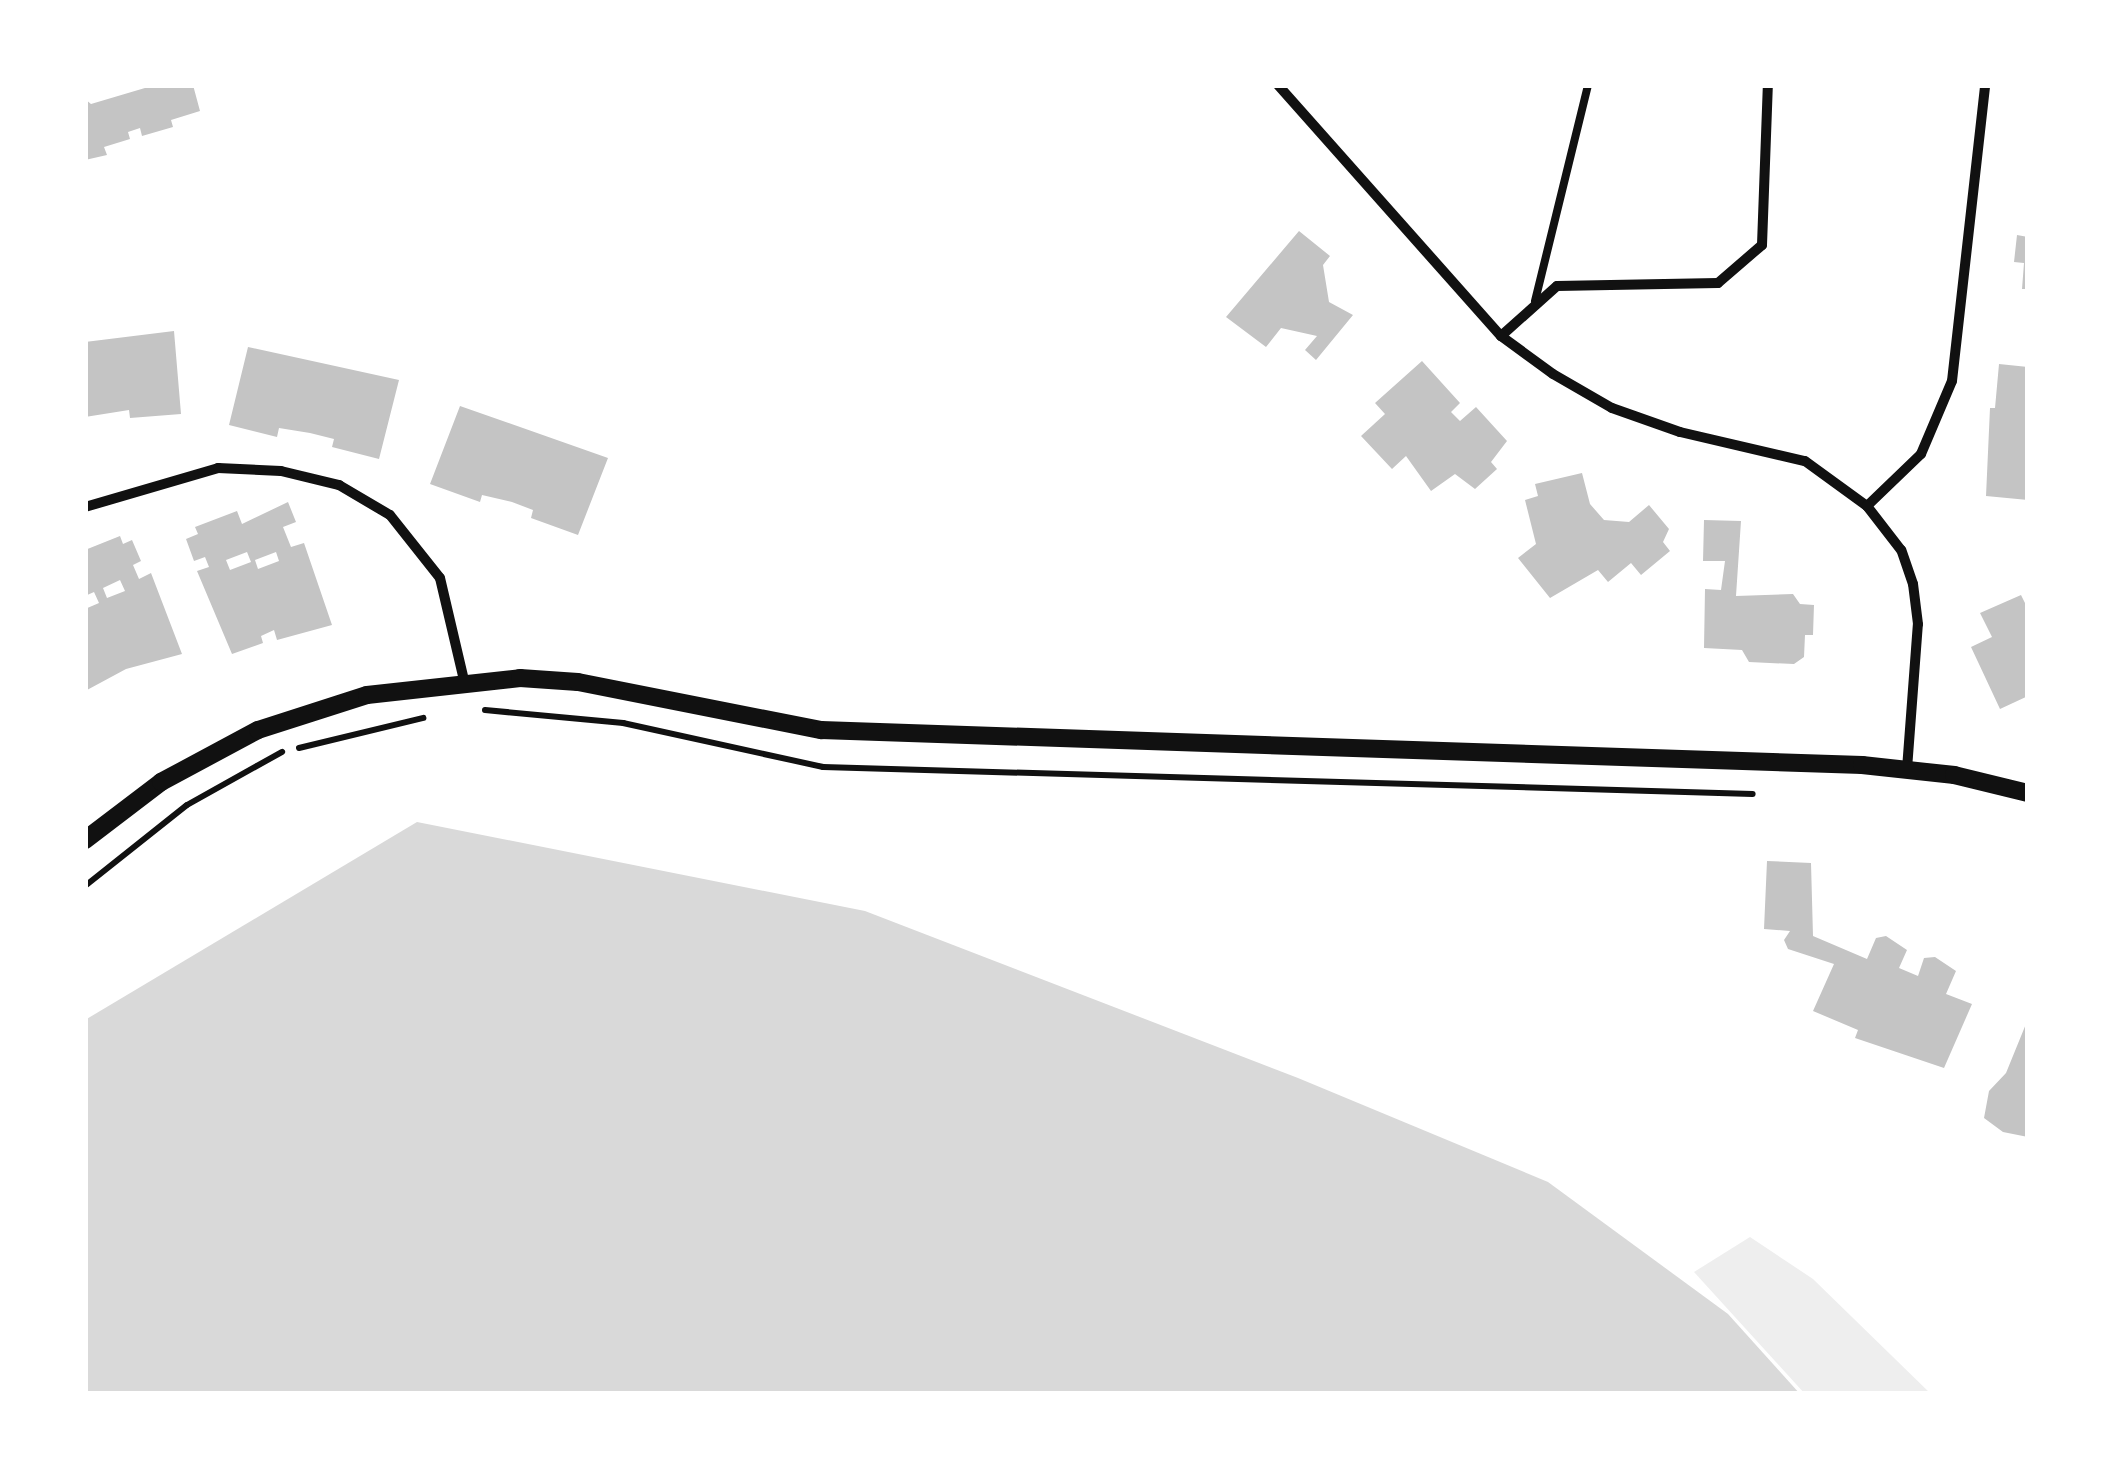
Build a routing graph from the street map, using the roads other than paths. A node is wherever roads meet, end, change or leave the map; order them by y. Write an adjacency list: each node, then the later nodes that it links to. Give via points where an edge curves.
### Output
1 (1278, 85): 6 (street)
2 (1588, 85): 5 (lane)
3 (1768, 85): 5 (street, via 1762,245 1718,283 1557,286)
4 (1984, 85): 7 (street, via 1952,381 1921,454)
5 (1535, 301): 6 (street)
6 (1501, 336): 7 (street, via 1612,408 1804,462)
7 (1867, 506): 10 (street, via 1901,550 1913,584 1918,624)
8 (85, 507): 9 (street, via 218,468 281,471 340,485 390,514 440,578)
9 (464, 680): 10 (street, via 578,682 782,724 902,736); 12 (street, via 367,695 258,730 161,782)
10 (1907, 769): 11 (street)
11 (2028, 793)
12 (85, 840)

